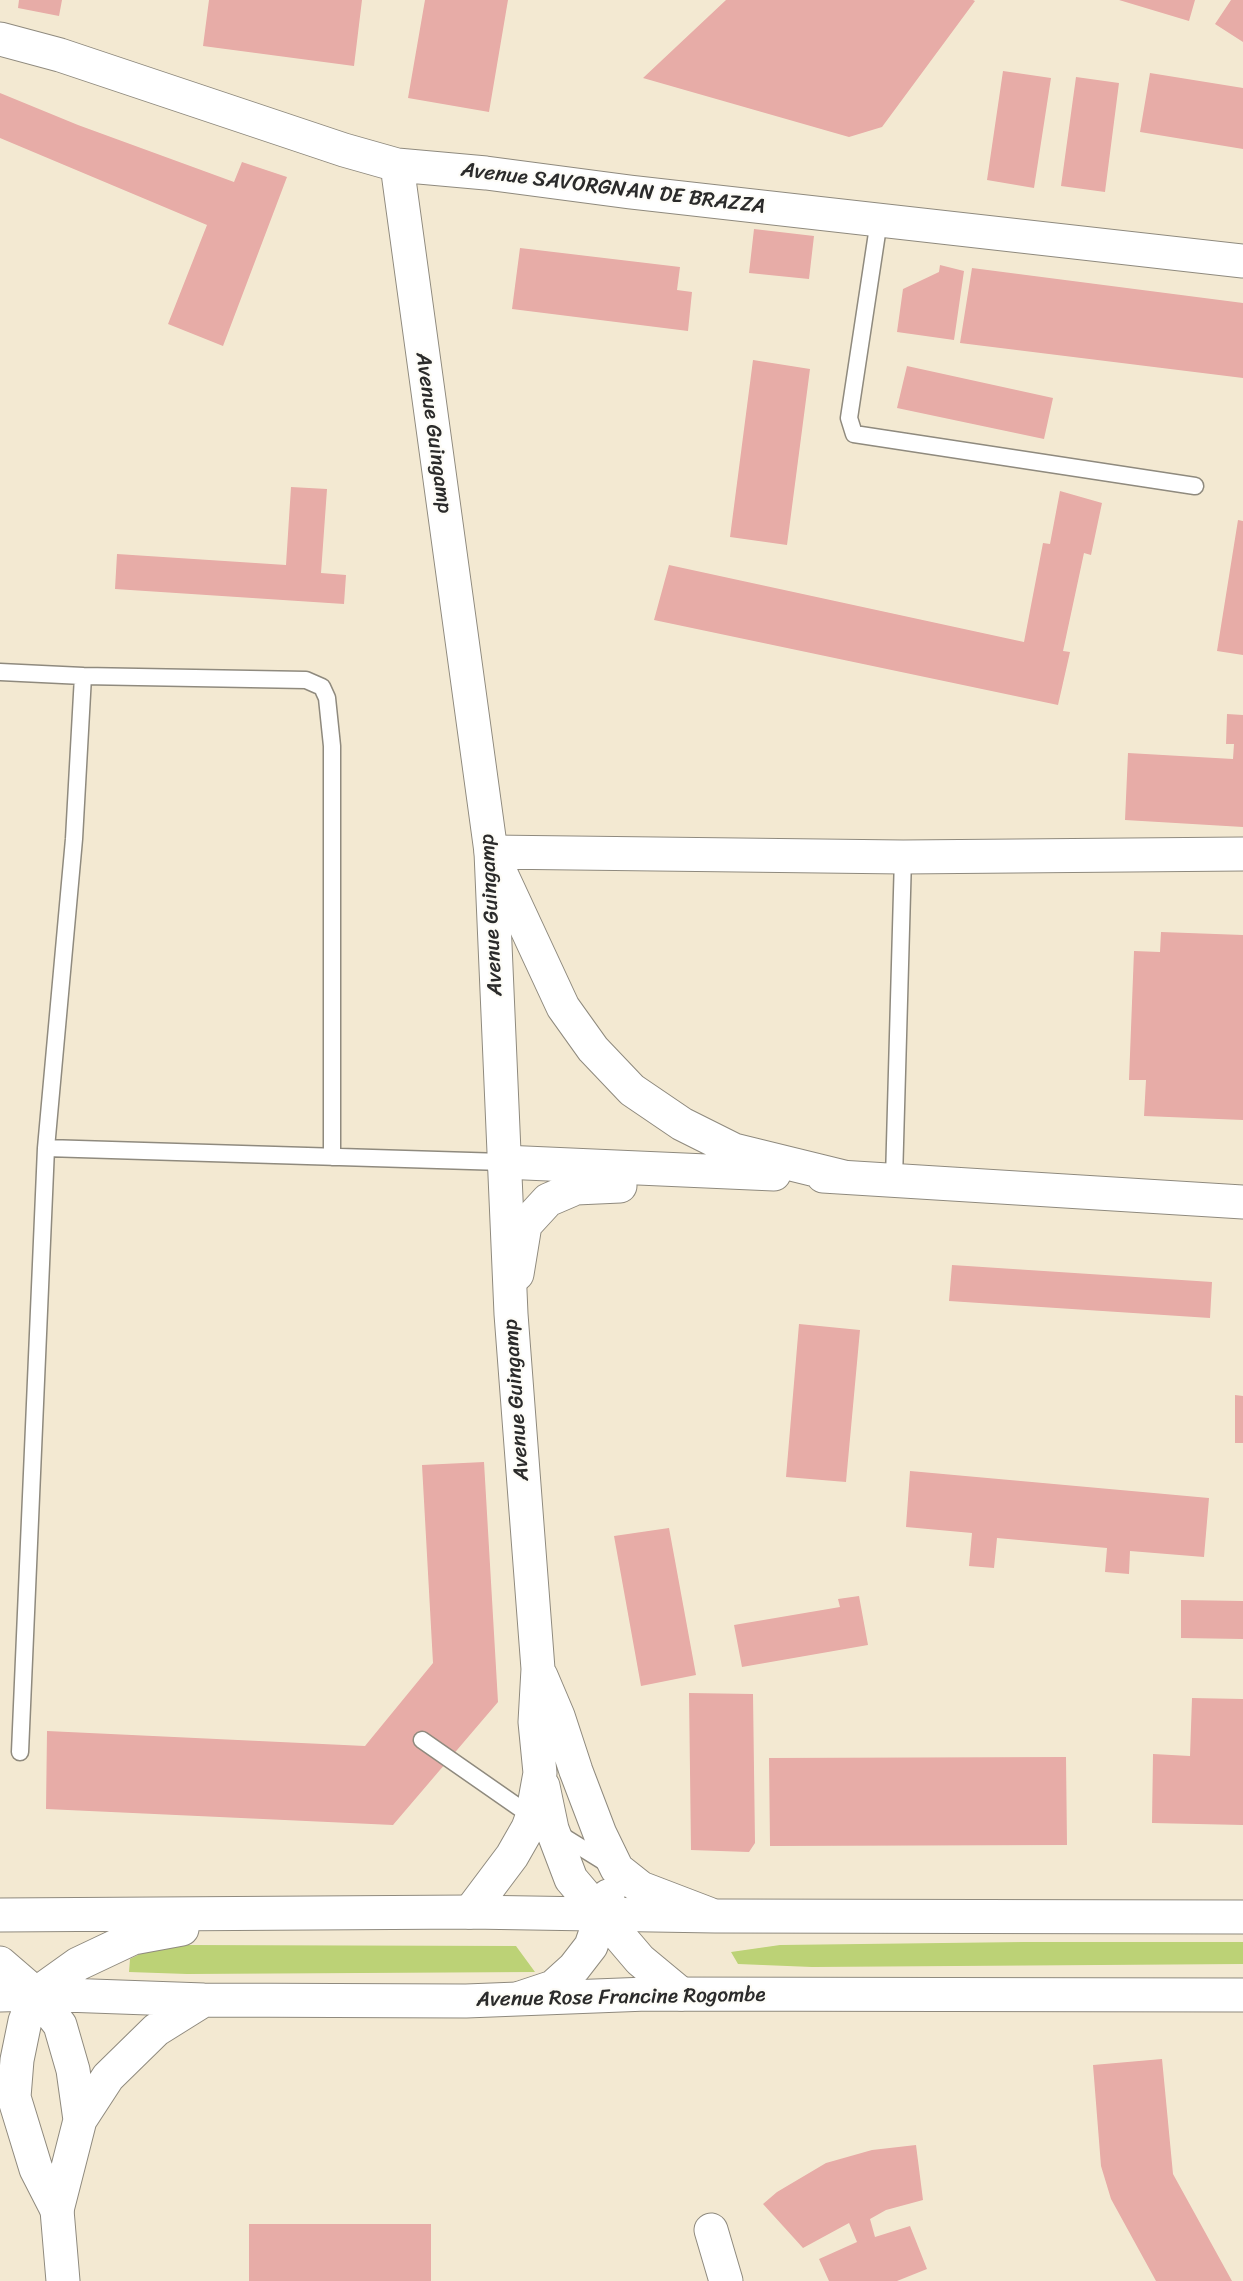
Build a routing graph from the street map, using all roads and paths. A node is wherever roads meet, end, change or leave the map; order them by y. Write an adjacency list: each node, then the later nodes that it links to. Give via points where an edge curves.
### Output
1 (0, 39): 2 (street, Avenue SAVORGNAN DE BRAZZA)
2 (397, 165): 3 (street, Avenue SAVORGNAN DE BRAZZA); 8 (street, Avenue Guingamp)
3 (879, 220): 4 (street, Avenue SAVORGNAN DE BRAZZA); 5 (lane, via 849,418 854,434)
4 (1243, 261)
5 (1195, 486)
6 (0, 672): 7 (lane)
7 (83, 676): 11 (lane, via 74,839); 12 (lane, via 306,680 322,687 327,698 332,746)
8 (491, 852): 10 (street); 13 (street, Avenue Guingamp); 14 (street, via 563,1007 593,1049 632,1090 682,1124 734,1149)
9 (1243, 854): 10 (street)
10 (903, 857): 15 (lane)
11 (46, 1148): 12 (lane); 20 (lane)
12 (332, 1156): 13 (lane)
13 (503, 1162): 14 (street); 17 (street, Avenue Guingamp)
14 (844, 1177): 15 (street); 17 (street, via 780,1188 576,1188 548,1200 525,1225)
15 (894, 1179): 16 (street)
16 (1243, 1202)
17 (510, 1314): 18 (street, Avenue Guingamp)
18 (538, 1669): 21 (street, via 536,1722); 22 (street)
19 (422, 1740): 21 (lane)
20 (20, 1752)
21 (542, 1823): 22 (lane); 24 (street, via 528,1828); 25 (street, via 571,1879)
22 (617, 1869): 25 (street); 27 (street, via 641,1888)
23 (388, 1912): 24 (street); 26 (street); 30 (street, via 369,1923 177,1929 132,1938 78,1964)
24 (470, 1912): 25 (street)
25 (602, 1914): 27 (street); 31 (street, via 640,1960); 35 (street, via 591,1946 574,1968 553,1987)
26 (0, 1915)
27 (715, 1916): 28 (street)
28 (1243, 1917)
29 (0, 1963): 30 (street)
30 (36, 1994): 32 (street, Avenue Rose Francine Rogombe); 34 (street, Avenue Rose Francine Rogombe); 36 (street); 37 (street, via 60,2025 73,2070)
31 (681, 1994): 33 (street, Avenue Rose Francine Rogombe); 35 (street, Avenue Rose Francine Rogombe)
32 (0, 1995)
33 (1243, 1995)
34 (204, 2000): 35 (street, Avenue Rose Francine Rogombe); 37 (street, via 156,2030 108,2077)
35 (513, 2000)
36 (7, 2088): 38 (street, via 36,2169)
37 (80, 2120): 38 (street)
38 (57, 2210): 40 (street)
39 (711, 2230): 41 (street)
40 (63, 2281)
41 (726, 2281)

